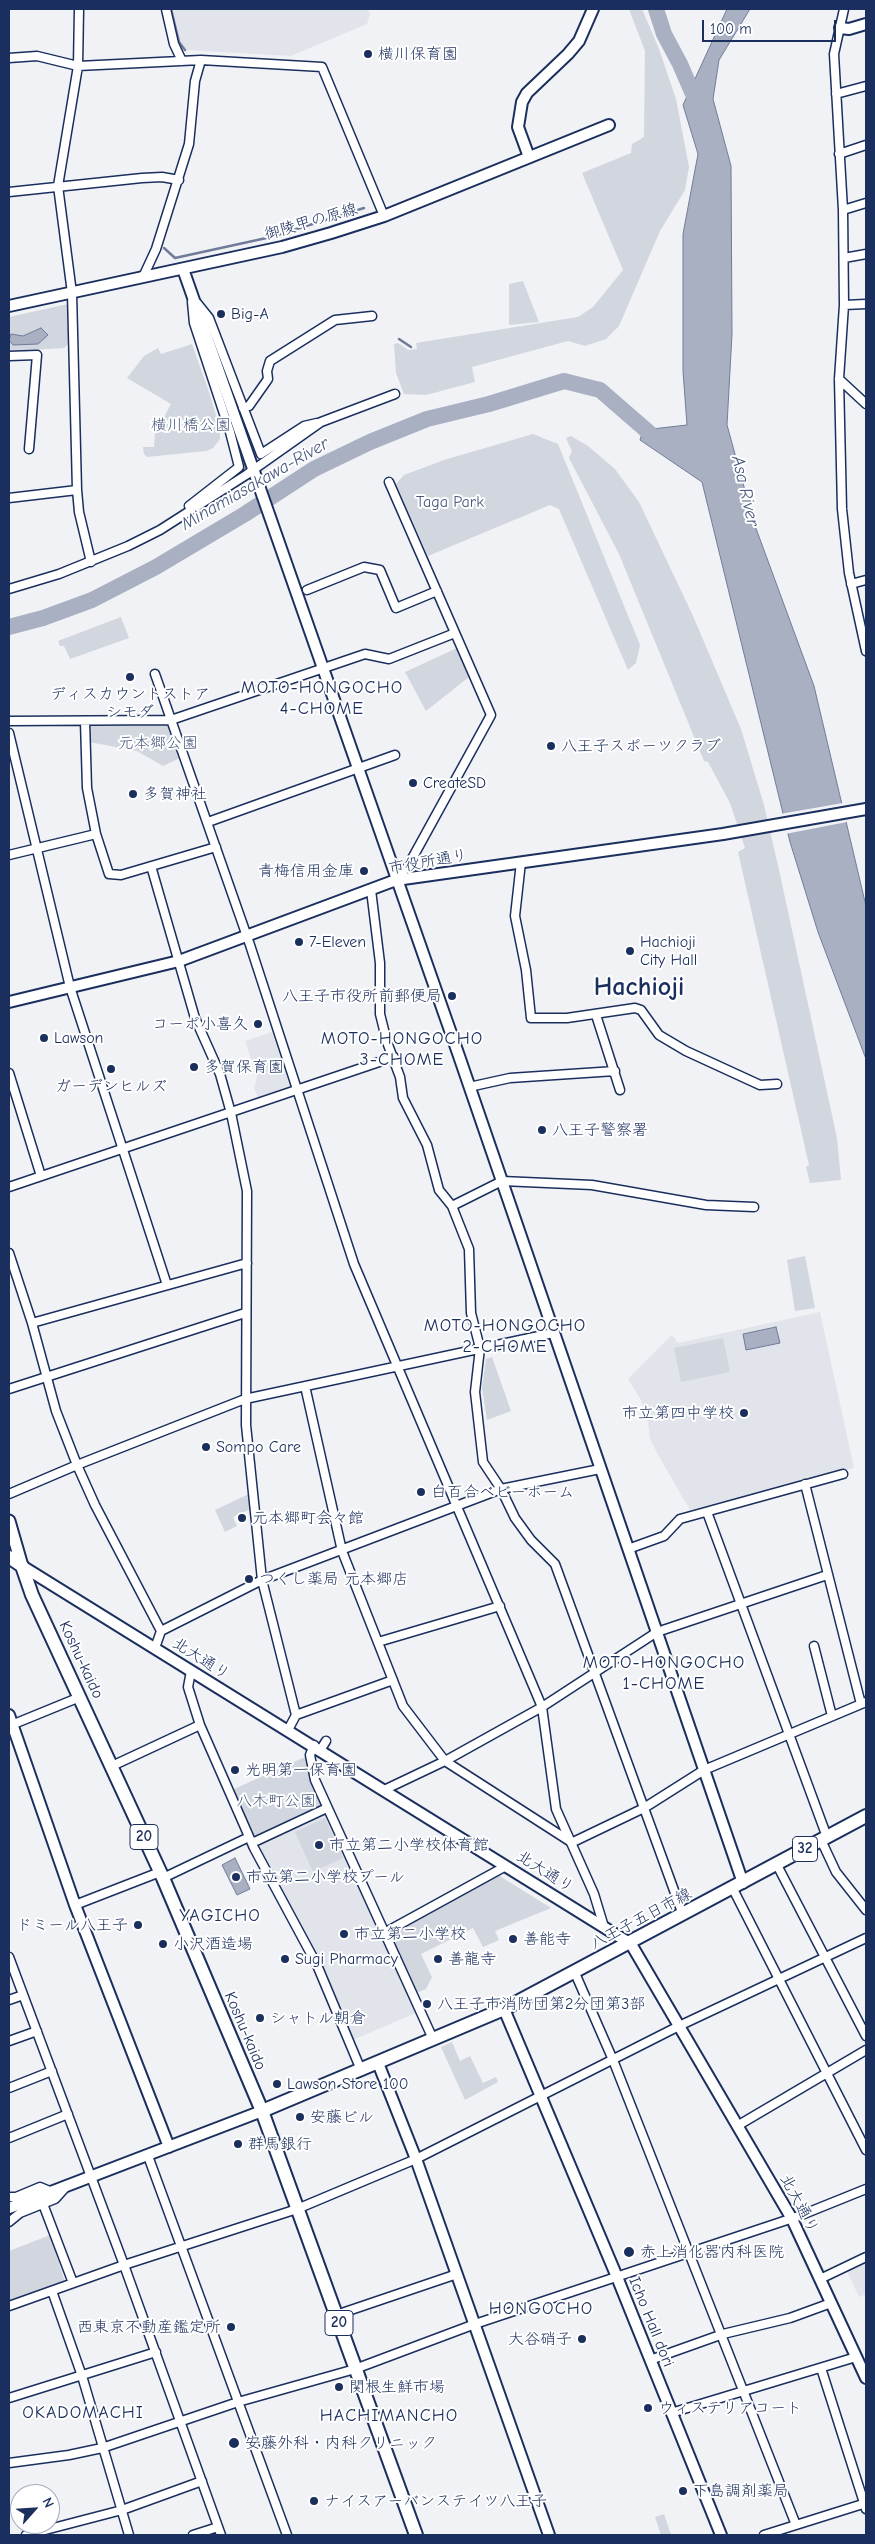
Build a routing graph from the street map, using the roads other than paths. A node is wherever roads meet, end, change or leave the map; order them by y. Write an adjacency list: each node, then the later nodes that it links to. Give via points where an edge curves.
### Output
1 (79, 9): 10 (street)
2 (166, 9): 8 (street, via 177,54)
3 (593, 9): 16 (street, via 579,41 522,102 519,132)
4 (844, 9): 6 (street)
5 (866, 24): 6 (street)
6 (840, 28): 12 (street, via 834,54)
7 (9, 58): 10 (street, via 37,56)
8 (182, 60): 9 (street); 10 (street)
9 (201, 60): 17 (street, via 194,81 189,144); 22 (street, via 322,67)
10 (78, 66): 18 (street)
11 (866, 86): 12 (street)
12 (836, 94): 15 (street)
13 (609, 125): 16 (street, 御陵甲の原線)
14 (866, 145): 15 (street)
15 (839, 154): 21 (street)
16 (529, 157): 22 (street, 御陵甲の原線)
17 (179, 180): 18 (street, via 162,177); 26 (street)
18 (58, 186): 19 (street); 27 (street)
19 (9, 192)
20 (866, 203): 21 (street)
21 (843, 210): 24 (street)
22 (384, 216): 25 (street, 御陵甲の原線, via 282,247)
23 (866, 254): 24 (street)
24 (844, 258): 30 (street)
25 (182, 269): 26 (street, 御陵甲の原線); 28 (street)
26 (143, 278): 27 (street, 御陵甲の原線)
27 (72, 293): 31 (street, 御陵甲の原線); 42 (street)
28 (191, 295): 37 (street, via 209,318); 40 (street); 44 (street, via 194,323 239,467 197,497)
29 (866, 304): 30 (street)
30 (844, 305): 34 (street)
31 (9, 306)
32 (372, 316): 37 (street, via 335,320 270,361 268,379 249,406)
33 (9, 356): 39 (street, via 37,355)
34 (839, 379): 36 (street); 47 (street, via 842,509)
35 (395, 394): 38 (street)
36 (866, 404)
37 (243, 408): 38 (street, via 261,454 304,426)
38 (321, 422): 40 (street)
39 (29, 449)
40 (254, 472): 44 (street); 53 (street)
41 (389, 482): 50 (street)
42 (77, 490): 43 (street); 45 (street)
43 (9, 498)
44 (185, 514): 45 (street, via 128,546)
45 (91, 562): 48 (street)
46 (866, 580): 47 (street)
47 (851, 584): 52 (street)
48 (9, 589)
49 (307, 590): 50 (street, via 364,567 380,570 396,608)
50 (437, 591): 51 (street)
51 (455, 632): 53 (street, via 389,659 365,654); 69 (street, via 491,715 489,726 408,866)
52 (866, 651)
53 (322, 670): 55 (street); 60 (street)
54 (155, 674): 55 (street)
55 (171, 720): 57 (street); 62 (street)
56 (9, 721): 57 (street)
57 (85, 721): 63 (street, via 86,788)
58 (9, 733): 65 (street)
59 (395, 755): 60 (street)
60 (357, 768): 62 (street); 69 (street)
61 (866, 809): 67 (street, 市役所通り, via 723,834)
62 (208, 822): 64 (street)
63 (96, 834): 65 (street); 68 (street, via 107,870 112,876)
64 (216, 847): 68 (street); 71 (street)
65 (37, 848): 66 (street); 73 (street)
66 (9, 855)
67 (521, 862): 69 (street, 市役所通り); 75 (street, via 515,916 531,1018)
68 (151, 866): 72 (street)
69 (396, 880): 70 (street, 市役所通り); 80 (street)
70 (371, 890): 71 (street, 市役所通り); 76 (street, via 380,963 380,1014 386,1042)
71 (247, 936): 72 (street, 市役所通り); 81 (street)
72 (179, 961): 73 (street, 市役所通り); 83 (street, via 195,1018 220,1074)
73 (70, 987): 74 (street, 市役所通り); 84 (street)
74 (9, 1002)
75 (596, 1015): 77 (street); 79 (street, via 635,1008 641,1010 659,1034 686,1051 760,1086)
76 (394, 1057): 81 (street); 88 (street, via 403,1098 427,1145 440,1190)
77 (615, 1071): 80 (street, via 510,1078); 82 (street)
78 (9, 1073): 85 (street)
79 (777, 1084)
80 (469, 1087): 86 (street)
81 (297, 1090): 83 (street); 97 (street, via 354,1264)
82 (620, 1090)
83 (231, 1113): 84 (street); 91 (street, via 247,1191)
84 (122, 1149): 85 (street); 92 (street)
85 (41, 1176): 87 (street)
86 (502, 1181): 88 (street); 89 (street, via 592,1186 706,1204); 95 (street)
87 (9, 1187)
88 (452, 1206): 96 (street, via 469,1249 471,1313)
89 (754, 1206)
90 (9, 1253): 94 (street)
91 (247, 1263): 92 (street); 93 (street)
92 (166, 1285): 94 (street)
93 (246, 1313): 98 (street); 101 (street)
94 (32, 1323): 98 (street)
95 (553, 1333): 96 (street); 103 (street)
96 (480, 1348): 97 (street); 106 (street, via 476,1392 483,1462)
97 (397, 1366): 99 (street); 108 (street)
98 (45, 1375): 100 (street); 102 (street)
99 (305, 1386): 101 (street); 112 (street)
100 (9, 1388)
101 (245, 1399): 102 (street); 115 (street)
102 (77, 1465): 107 (street); 118 (street)
103 (600, 1469): 106 (street); 111 (street)
104 (843, 1474): 105 (street)
105 (805, 1484): 109 (street); 114 (street)
106 (501, 1489): 108 (street); 124 (street, via 515,1518 555,1564)
107 (9, 1494)
108 (458, 1507): 112 (street); 117 (street)
109 (707, 1512): 111 (street, via 680,1519 664,1536); 116 (street)
110 (9, 1522): 113 (main road)
111 (628, 1549): 119 (street)
112 (342, 1551): 115 (street); 120 (street)
113 (13, 1562): 122 (street, 北大通り); 126 (main road, Koshu-kaido / 20)
114 (827, 1575): 116 (street); 127 (street)
115 (262, 1580): 118 (street); 129 (street)
116 (740, 1604): 119 (street); 134 (street)
117 (500, 1606): 120 (street); 128 (street)
118 (161, 1631): 122 (street)
119 (657, 1632): 124 (street); 138 (street)
120 (378, 1642): 125 (street)
121 (814, 1646): 130 (street)
122 (155, 1648): 123 (street, 北大通り)
123 (191, 1671): 132 (street, via 188,1687); 133 (street, 北大通り)
124 (595, 1672): 128 (street); 141 (street)
125 (393, 1680): 129 (street); 136 (street, via 403,1706)
126 (80, 1697): 131 (street); 137 (main road, Koshu-kaido / 20)
127 (864, 1703): 130 (street)
128 (542, 1707): 136 (street); 145 (street, via 556,1809)
129 (296, 1715): 133 (street)
130 (832, 1716): 134 (street)
131 (10, 1722): 150 (street)
132 (200, 1725): 137 (street); 144 (street)
133 (288, 1730): 135 (street, 北大通り)
134 (789, 1734): 138 (street); 143 (street)
135 (320, 1745): 139 (street, 北大通り); 140 (street, via 310,1755 315,1780)
136 (445, 1761): 139 (street); 145 (street)
137 (112, 1766): 148 (main road, Koshu-kaido / 20)
138 (704, 1770): 141 (street); 149 (street)
139 (384, 1790): 147 (street, 北大通り)
140 (327, 1808): 144 (street); 154 (street)
141 (644, 1808): 145 (street); 152 (street)
142 (866, 1816): 143 (main road, 八王子五日市線 / 32)
143 (824, 1838): 146 (main road, 八王子五日市線 / 32); 151 (street, via 836,1872)
144 (251, 1840): 148 (street); 172 (street, via 314,1958)
145 (571, 1843): 153 (street, via 594,1894)
146 (777, 1865): 149 (main road, 八王子五日市線 / 32); 158 (street)
147 (506, 1866): 153 (street, 北大通り); 154 (street)
148 (161, 1875): 150 (street); 177 (main road, Koshu-kaido / 20)
149 (738, 1886): 152 (main road, 八王子五日市線 / 32); 160 (street)
150 (75, 1905): 181 (street)
151 (866, 1910)
152 (683, 1915): 156 (main road, 八王子五日市線 / 32)
153 (604, 1927): 156 (street, 北大通り)
154 (384, 1933): 167 (street)
155 (866, 1938): 158 (street)
156 (631, 1944): 159 (main road, 八王子五日市線 / 32); 164 (street, 北大通り)
157 (9, 1957): 161 (street)
158 (825, 1958): 160 (street); 166 (street)
159 (575, 1973): 163 (main road, 八王子五日市線 / 32); 170 (street)
160 (780, 1978): 164 (street); 174 (street)
161 (23, 1995): 162 (street); 165 (street)
162 (9, 2000)
163 (504, 2009): 167 (main road, 八王子五日市線 / 32); 176 (street, Icho Hall dori)
164 (679, 2026): 170 (street); 179 (street, 北大通り)
165 (37, 2031): 168 (street); 173 (street)
166 (866, 2036)
167 (433, 2039): 171 (main road, 八王子五日市線 / 32, via 423,2048)
168 (9, 2042)
169 (866, 2050): 174 (street)
170 (613, 2060): 176 (street); 196 (street)
171 (378, 2063): 172 (main road, 八王子五日市線 / 32); 184 (street)
172 (361, 2070): 177 (main road, 八王子五日市線 / 32)
173 (52, 2071): 175 (street); 178 (street)
174 (828, 2073): 179 (street); 182 (street)
175 (9, 2088)
176 (541, 2095): 184 (street); 200 (street, Icho Hall dori)
177 (262, 2111): 181 (street); 192 (main road, Koshu-kaido / 20)
178 (68, 2114): 180 (street); 185 (street)
179 (738, 2126): 193 (street, 北大通り)
180 (9, 2138)
181 (169, 2147): 183 (street)
182 (866, 2150)
183 (148, 2156): 185 (street); 195 (street)
184 (416, 2159): 192 (street); 199 (street)
185 (92, 2178): 186 (street); 198 (street)
186 (64, 2189): 188 (street); 190 (street, via 55,2199)
187 (866, 2189): 193 (street)
188 (52, 2192): 189 (street, via 40,2187); 191 (street)
189 (9, 2198)
190 (43, 2204): 194 (street, via 20,2213); 202 (street)
191 (9, 2208)
192 (297, 2209): 195 (street); 206 (main road, Koshu-kaido / 20)
193 (792, 2219): 196 (street); 201 (street, 北大通り)
194 (9, 2222)
195 (181, 2245): 198 (street); 218 (street)
196 (690, 2252): 200 (street); 208 (street)
197 (866, 2257): 201 (street)
198 (124, 2265): 202 (street); 209 (street)
199 (457, 2274): 206 (street); 207 (street)
200 (617, 2278): 207 (street); 211 (street, Icho Hall dori)
201 (820, 2279): 204 (street, 北大通り)
202 (72, 2283): 203 (street)
203 (52, 2291): 205 (street); 214 (street)
204 (831, 2303): 208 (street, via 790,2318); 210 (street, 北大通り)
205 (9, 2306)
206 (336, 2315): 213 (main road, Koshu-kaido / 20)
207 (475, 2324): 213 (street); 234 (street)
208 (723, 2334): 211 (street); 216 (street)
209 (156, 2352): 214 (street); 220 (street)
210 (856, 2357): 212 (street); 215 (street, 北大通り)
211 (650, 2360): 219 (street, Icho Hall dori)
212 (821, 2368): 216 (street); 224 (street)
213 (356, 2369): 218 (street); 233 (main road, Koshu-kaido / 20)
214 (82, 2376): 217 (street); 221 (street)
215 (866, 2378)
216 (744, 2390): 219 (street); 226 (street)
217 (9, 2398)
218 (238, 2402): 220 (street); 232 (street)
219 (671, 2413): 235 (street, Icho Hall dori)
220 (181, 2422): 221 (street); 223 (street)
221 (102, 2448): 222 (street); 225 (street)
222 (9, 2464)
223 (202, 2481): 225 (street); 227 (street)
224 (866, 2505): 226 (street)
225 (122, 2510): 228 (street); 229 (street)
226 (796, 2525): 236 (street)
227 (218, 2527): 230 (street); 231 (street)
228 (26, 2535)
229 (129, 2535)
230 (193, 2535)
231 (222, 2535)
232 (287, 2535)
233 (416, 2535)
234 (549, 2535)
235 (721, 2535)
236 (764, 2535)

